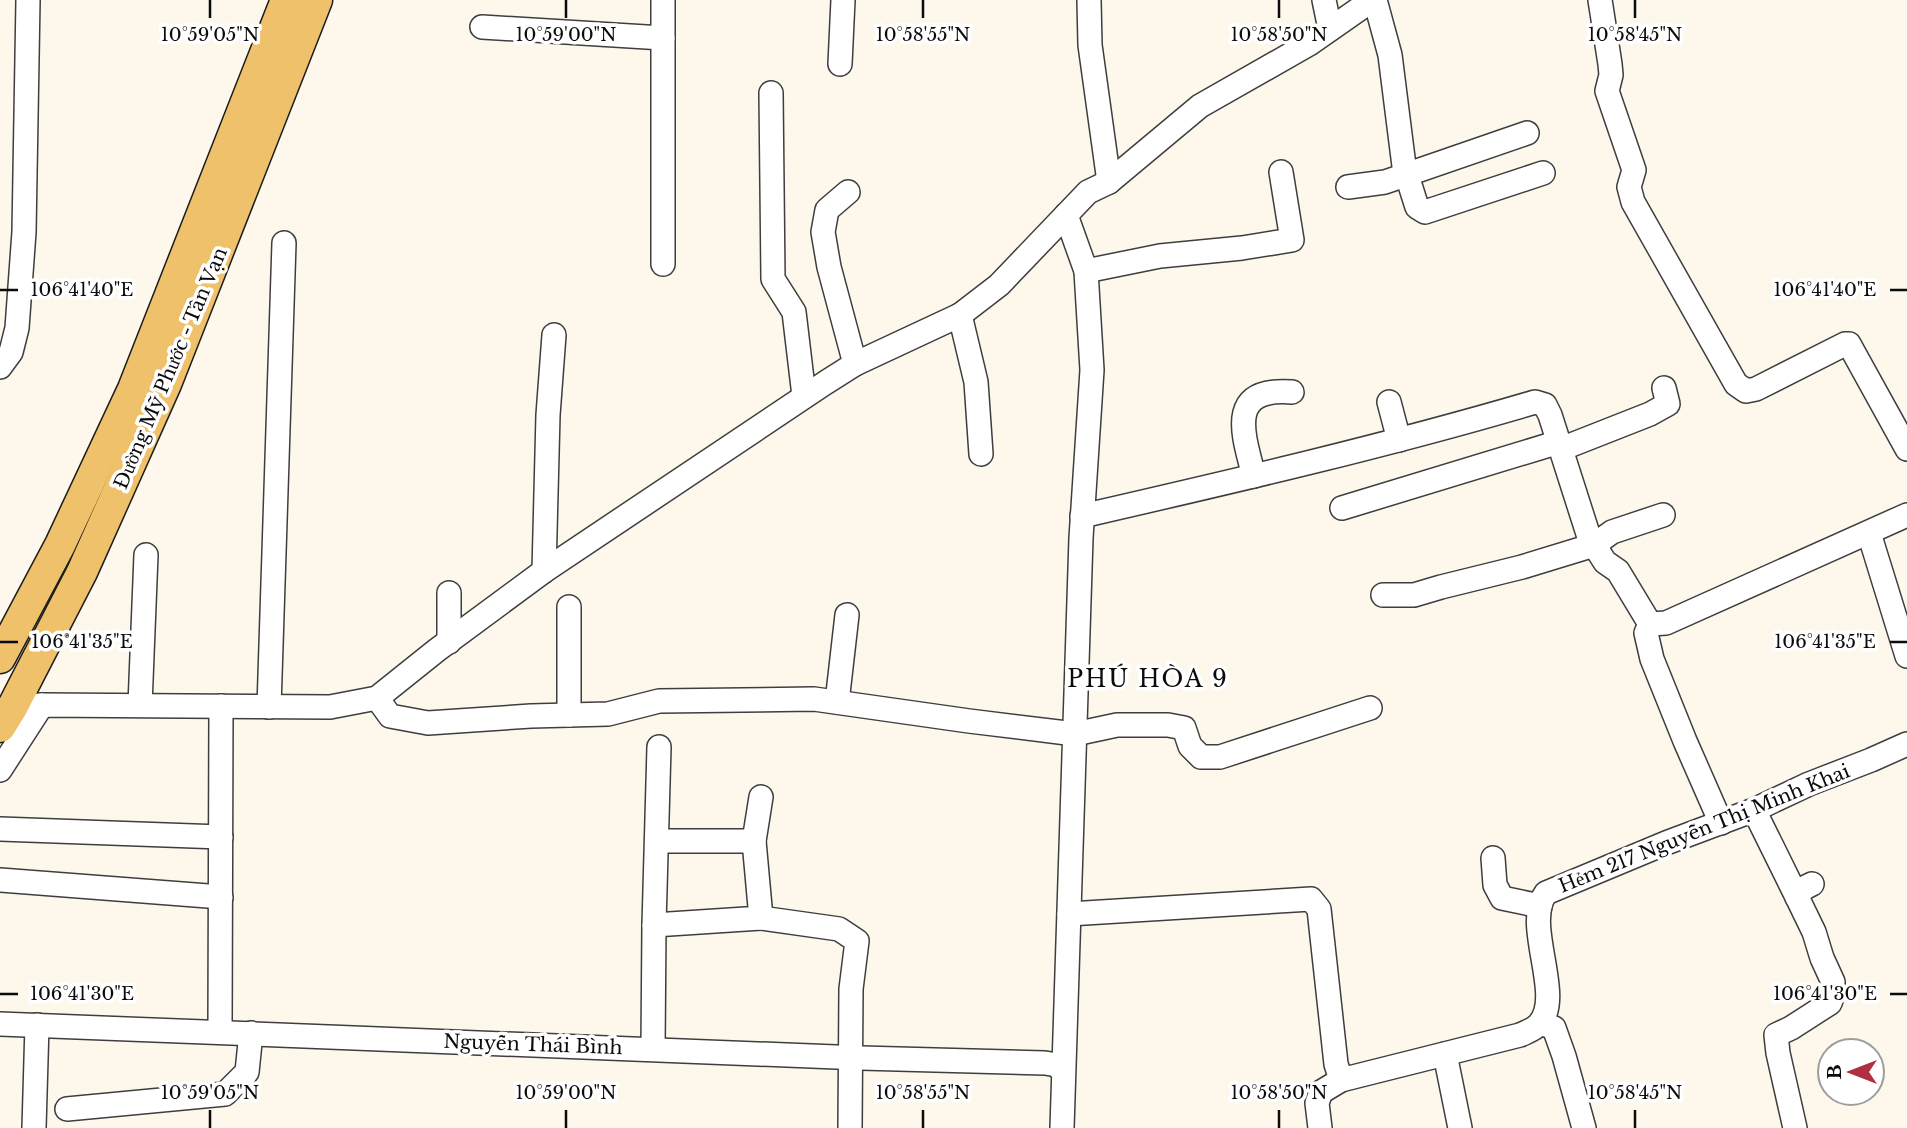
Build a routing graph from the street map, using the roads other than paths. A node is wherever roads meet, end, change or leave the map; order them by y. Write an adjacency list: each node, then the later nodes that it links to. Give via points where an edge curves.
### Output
1 (28, 0): 29 (street, via 17,328 11,352)
2 (286, 0): 54 (main road, Đường Mỹ Phước - Tân Vạn, via 132,389 60,545)
3 (317, 0): 63 (main road, Đường Mỹ Phước - Tân Vạn, via 166,384 82,572)
4 (663, 0): 12 (street)
5 (843, 0): 13 (street)
6 (1089, 0): 19 (street, via 1090,45)
7 (1324, 0): 11 (street)
8 (1373, 0): 11 (street); 18 (street, via 1390,55)
9 (1600, 0): 36 (street, via 1611,75 1607,91 1634,170 1629,187 1633,202 1736,384 1746,391 1756,389 1850,345)
10 (482, 27): 12 (street)
11 (1330, 29): 19 (street, via 1200,106)
12 (663, 38): 24 (street)
13 (840, 64)
14 (771, 93): 32 (street, via 773,279 794,312)
15 (1527, 133): 18 (street)
16 (1281, 172): 25 (street, via 1292,240 1160,256)
17 (1543, 173): 18 (street, via 1424,212 1417,207)
18 (1407, 174): 20 (street)
19 (1109, 182): 22 (street, via 1088,192)
20 (1348, 187)
21 (848, 192): 28 (street, via 827,210 823,232)
22 (1066, 215): 25 (street); 26 (street, via 999,285)
23 (284, 243): 60 (street)
24 (663, 264)
25 (1086, 271): 42 (street, via 1091,370)
26 (960, 315): 28 (street); 37 (street, via 976,382)
27 (554, 335): 46 (street)
28 (855, 364): 32 (street)
29 (0, 367)
30 (1664, 388): 35 (street, via 1668,404)
31 (1292, 392): 38 (street, via 1275,391 1252,400 1243,413)
32 (804, 397): 46 (street)
33 (1389, 402): 34 (street)
34 (1399, 440): 35 (street, via 1535,402 1545,405); 38 (street)
35 (1560, 446): 39 (street); 44 (street)
36 (1907, 449)
37 (981, 454)
38 (1254, 476): 42 (street)
39 (1342, 508)
40 (1662, 515): 44 (street, via 1612,532)
41 (1907, 515): 43 (street)
42 (1082, 516): 64 (street)
43 (1869, 533): 51 (street, via 1666,623); 53 (street)
44 (1594, 545): 48 (street, via 1414,596); 51 (street, via 1618,571)
45 (146, 555): 58 (street)
46 (544, 571): 52 (street)
47 (449, 593): 52 (street)
48 (1383, 596)
49 (569, 607): 62 (street)
50 (847, 615): 56 (street)
51 (1650, 624): 70 (street, via 1646,633 1652,659)
52 (449, 642): 55 (street)
53 (1907, 656)
54 (0, 658)
55 (377, 698): 60 (street, via 330,707); 62 (street, via 390,716 428,723)
56 (837, 702): 62 (street, via 659,701 608,714); 64 (street)
57 (43, 705): 58 (street); 63 (street); 67 (street)
58 (140, 705): 59 (street)
59 (221, 706): 60 (street); 72 (street)
60 (269, 706)
61 (1370, 708): 64 (street, via 1220,757 1201,757 1190,746 1184,728 1168,725 1117,725)
62 (569, 715)
63 (6, 716)
64 (1075, 734): 79 (street)
65 (1907, 744): 69 (street, Hẻm 217 Nguyễn Thị Minh Khai)
66 (659, 747): 73 (street)
67 (0, 770)
68 (761, 797): 74 (street)
69 (1754, 810): 70 (street, Hẻm 217 Nguyễn Thị Minh Khai); 99 (street, via 1805,891 1833,982 1830,1003 1776,1035)
70 (1721, 823): 78 (street, Hẻm 217 Nguyễn Thị Minh Khai, via 1546,892)
71 (0, 829): 72 (street)
72 (220, 837): 77 (street)
73 (657, 841): 74 (street); 81 (street)
74 (754, 841): 80 (street)
75 (1493, 858): 78 (street, via 1495,885 1502,898)
76 (0, 880): 77 (street)
77 (220, 897): 85 (street)
78 (1540, 906): 82 (street, Hẻm 217 Nguyễn Thị Minh Khai, via 1546,986)
79 (1069, 914): 90 (street); 91 (street, via 1311,899 1319,909)
80 (761, 918): 81 (street); 89 (street, via 839,929 856,942)
81 (654, 925): 87 (street)
82 (1541, 1023): 88 (street, via 1520,1035); 98 (street, via 1554,1028)
83 (0, 1024): 84 (street, Nguyễn Thái Bình)
84 (37, 1025): 85 (street, Nguyễn Thái Bình); 93 (street)
85 (220, 1032): 86 (street, Nguyễn Thái Bình)
86 (251, 1033): 87 (street, Nguyễn Thái Bình); 92 (street, via 247,1072 225,1094)
87 (653, 1049): 89 (street, Nguyễn Thái Bình)
88 (1445, 1054): 91 (street); 97 (street)
89 (851, 1058): 90 (street, Nguyễn Thái Bình, via 1045,1063 1057,1065); 94 (street)
90 (1063, 1072): 95 (street)
91 (1341, 1080): 96 (street, via 1321,1091 1317,1104)
92 (67, 1109)
93 (34, 1128)
94 (850, 1128)
95 (1062, 1128)
96 (1320, 1128)
97 (1460, 1128)
98 (1584, 1128)
99 (1796, 1128)

